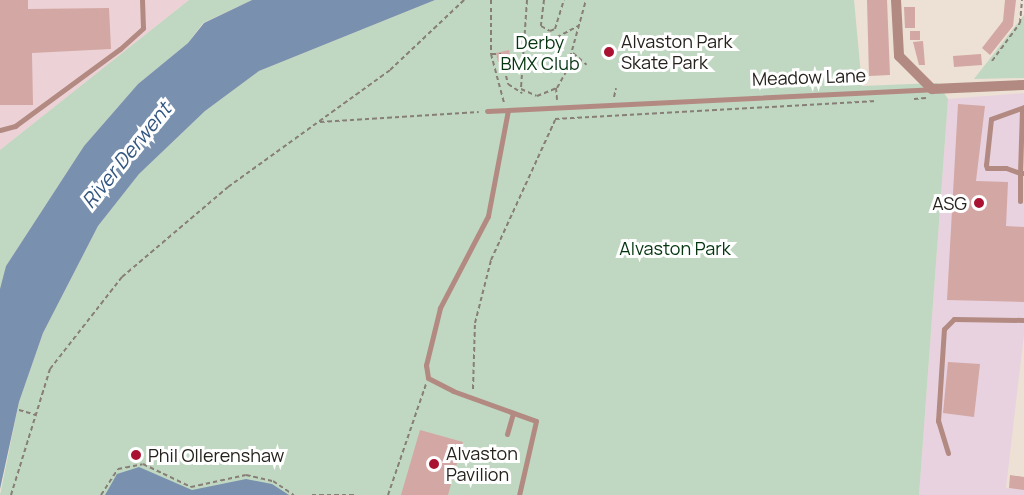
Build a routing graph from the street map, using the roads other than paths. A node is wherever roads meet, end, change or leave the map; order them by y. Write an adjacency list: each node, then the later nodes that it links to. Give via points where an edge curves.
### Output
1 (142, 0): 7 (lane, via 142,28 120,49 15,126)
2 (896, 0): 4 (street, via 899,56)
3 (1024, 85): 4 (street, Meadow Lane)
4 (933, 94): 5 (lane, Meadow Lane, via 614,102)
5 (508, 110): 6 (lane, Meadow Lane); 11 (lane, via 488,216 440,308 426,365 428,378)
6 (487, 111)
7 (0, 130)
8 (1022, 173): 8 (lane, via 986,165 991,119 1024,107); 9 (lane)
9 (1020, 201)
10 (1024, 320): 13 (lane, via 954,319 944,329 938,421)
11 (513, 413): 12 (lane); 14 (lane, via 536,422)
12 (507, 434)
13 (948, 453)
14 (519, 495)

